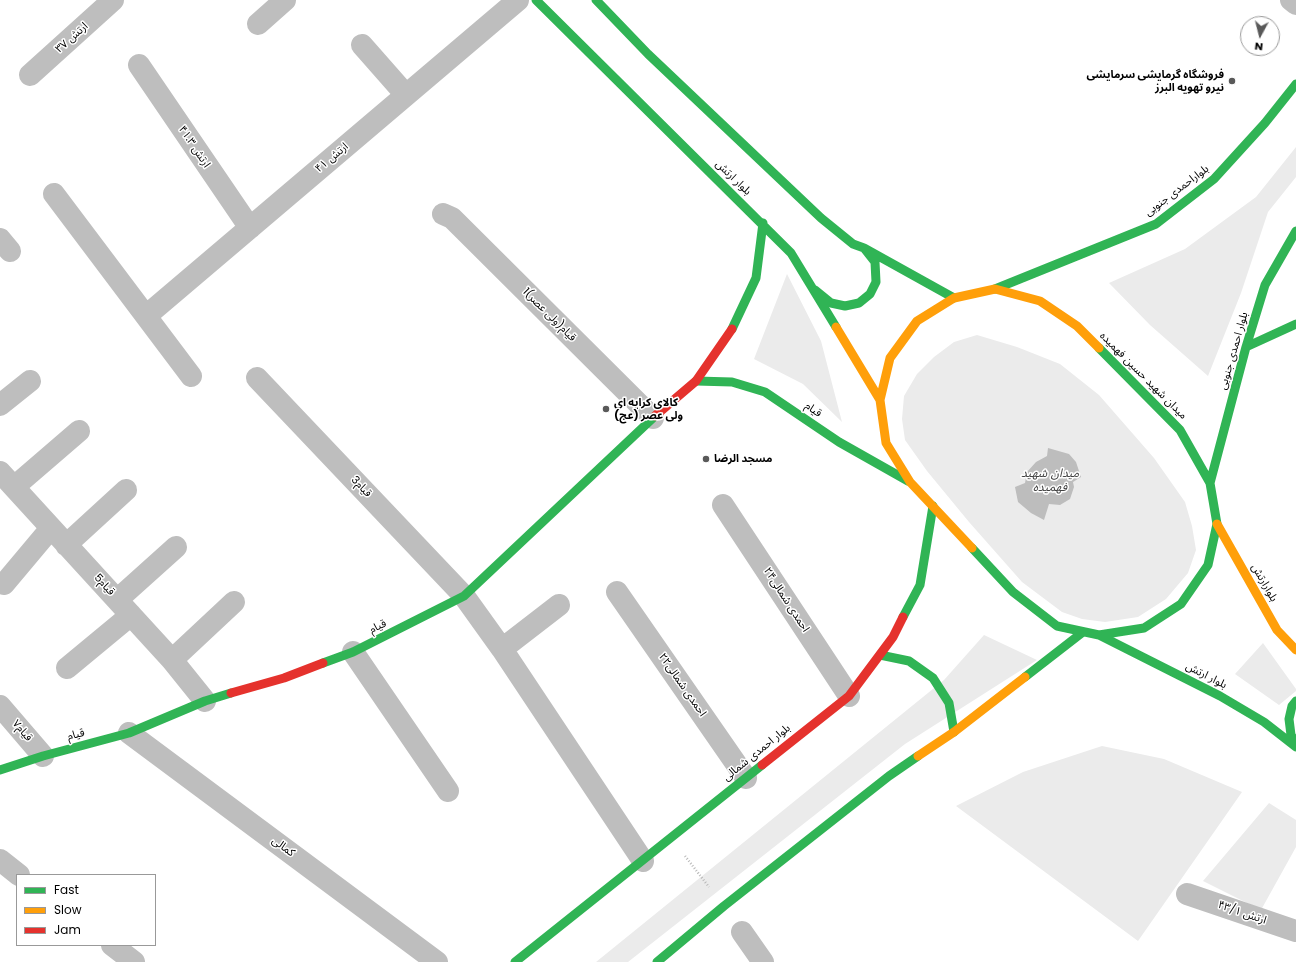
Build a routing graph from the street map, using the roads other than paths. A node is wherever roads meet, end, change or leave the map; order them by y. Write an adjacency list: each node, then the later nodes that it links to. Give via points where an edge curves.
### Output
1 (113, 0): 11 (street, ارتش ۳۷)
2 (285, 0): 8 (street)
3 (518, 0): 13 (street, ارتش ۴۱)
4 (536, 0): 16 (main road, بلوار ارتش)
5 (596, 0): 19 (main road, via 648,54 822,218 853,244)
6 (1291, 0): 7 (street)
7 (1296, 4)
8 (258, 24)
9 (362, 45): 13 (street)
10 (139, 65): 17 (street, ارتش ۴۱.۳)
11 (30, 75)
12 (1296, 84): 21 (main road, بلواراحمدی جنوبی, via 1265,123 1214,179 1156,224)
13 (406, 95): 17 (street, ارتش ۴۱)
14 (54, 194): 23 (street)
15 (443, 214): 32 (street, قیام(ولی عصر)1, via 452,218)
16 (763, 223): 20 (main road, بلوار ارتش, via 791,253); 29 (main road, قیام, via 756,278 733,328)
17 (250, 228): 23 (street, ارتش ۴۱)
18 (1296, 231): 25 (main road, بلوار احمدی جنوبی, via 1265,285)
19 (864, 248): 20 (main road, via 875,262 876,282 870,294 859,303 845,306 831,303); 22 (main road)
20 (810, 286): 30 (main road, بلوار ارتش)
21 (995, 288): 22 (main road, میدان شهید حسین فهمیده); 36 (main road, میدان شهید حسین فهمیده, via 1040,301 1077,326 1180,430)
22 (954, 298): 30 (main road, میدان شهید حسین فهمیده, via 917,321 890,358)
23 (146, 316): 26 (street)
24 (1296, 324): 25 (main road)
25 (1246, 347): 36 (main road, بلوار احمدی جنوبی)
26 (191, 376)
27 (257, 378): 46 (street, قیام3)
28 (30, 381): 31 (street)
29 (696, 381): 32 (main road, قیام); 35 (main road, قیام, via 732,382 766,392 839,442)
30 (880, 400): 35 (main road, میدان شهید حسین فهمیده, via 886,443)
31 (0, 404)
32 (653, 418): 46 (main road, قیام)
33 (79, 431): 34 (street)
34 (7, 480): 41 (street, قیام5)
35 (910, 482): 39 (main road, میدان شهید حسین فهمیده)
36 (1210, 483): 40 (main road, میدان شهید حسین فهمیده)
37 (126, 490): 42 (street)
38 (722, 504): 58 (street, احمدی شمالی۲۴)
39 (933, 506): 50 (main road, میدان شهید حسین فهمیده, via 1014,592 1057,626); 55 (main road, بلوار احمدی شمالی, via 920,585 893,637)
40 (1217, 524): 51 (main road, میدان شهید حسین فهمیده, via 1208,565 1181,604 1144,628); 53 (main road, بلوارارتش, via 1277,630)
41 (51, 528): 42 (street, قیام5); 44 (street)
42 (66, 545): 49 (street, قیام5)
43 (176, 547): 49 (street)
44 (4, 584)
45 (617, 592): 68 (street, احمدی شمالی۲۲)
46 (464, 596): 52 (street, قیام3); 54 (main road, قیام)
47 (234, 602): 56 (street)
48 (559, 605): 52 (street)
49 (124, 607): 56 (street, قیام5); 57 (street)
50 (1083, 632): 51 (main road, میدان شهید حسین فهمیده); 62 (main road)
51 (1099, 635): 65 (main road, بلوار ارتش, via 1220,696 1264,722)
52 (502, 649): 71 (street, قیام3)
53 (1296, 650)
54 (353, 652): 59 (main road, قیام, via 284,678); 69 (street)
55 (880, 655): 58 (main road, بلوار احمدی شمالی); 62 (main road, via 909,661 933,678 949,703)
56 (172, 660): 59 (street, قیام5)
57 (67, 668)
58 (849, 696): 68 (main road, بلوار احمدی شمالی)
59 (205, 701): 63 (main road, قیام)
60 (1296, 701): 64 (main road, via 1289,719 1291,735)
61 (0, 706): 66 (street, قیام۷)
62 (954, 732): 80 (main road, via 889,776)
63 (130, 733): 66 (main road, قیام); 78 (street, کمالی)
64 (1296, 743)
65 (1296, 747)
66 (43, 756): 67 (main road, قیام)
67 (0, 770)
68 (746, 778): 71 (main road, بلوار احمدی شمالی)
69 (448, 791)
70 (0, 860): 72 (street)
71 (643, 861): 79 (main road, بلوار احمدی شمالی)
72 (18, 874)
73 (1187, 894): 75 (street, ارتش ۴۳/۱)
74 (742, 932): 81 (street)
75 (1296, 932)
76 (113, 946): 77 (street)
77 (134, 962)
78 (437, 962)
79 (515, 962)
80 (657, 962)
81 (763, 962)

